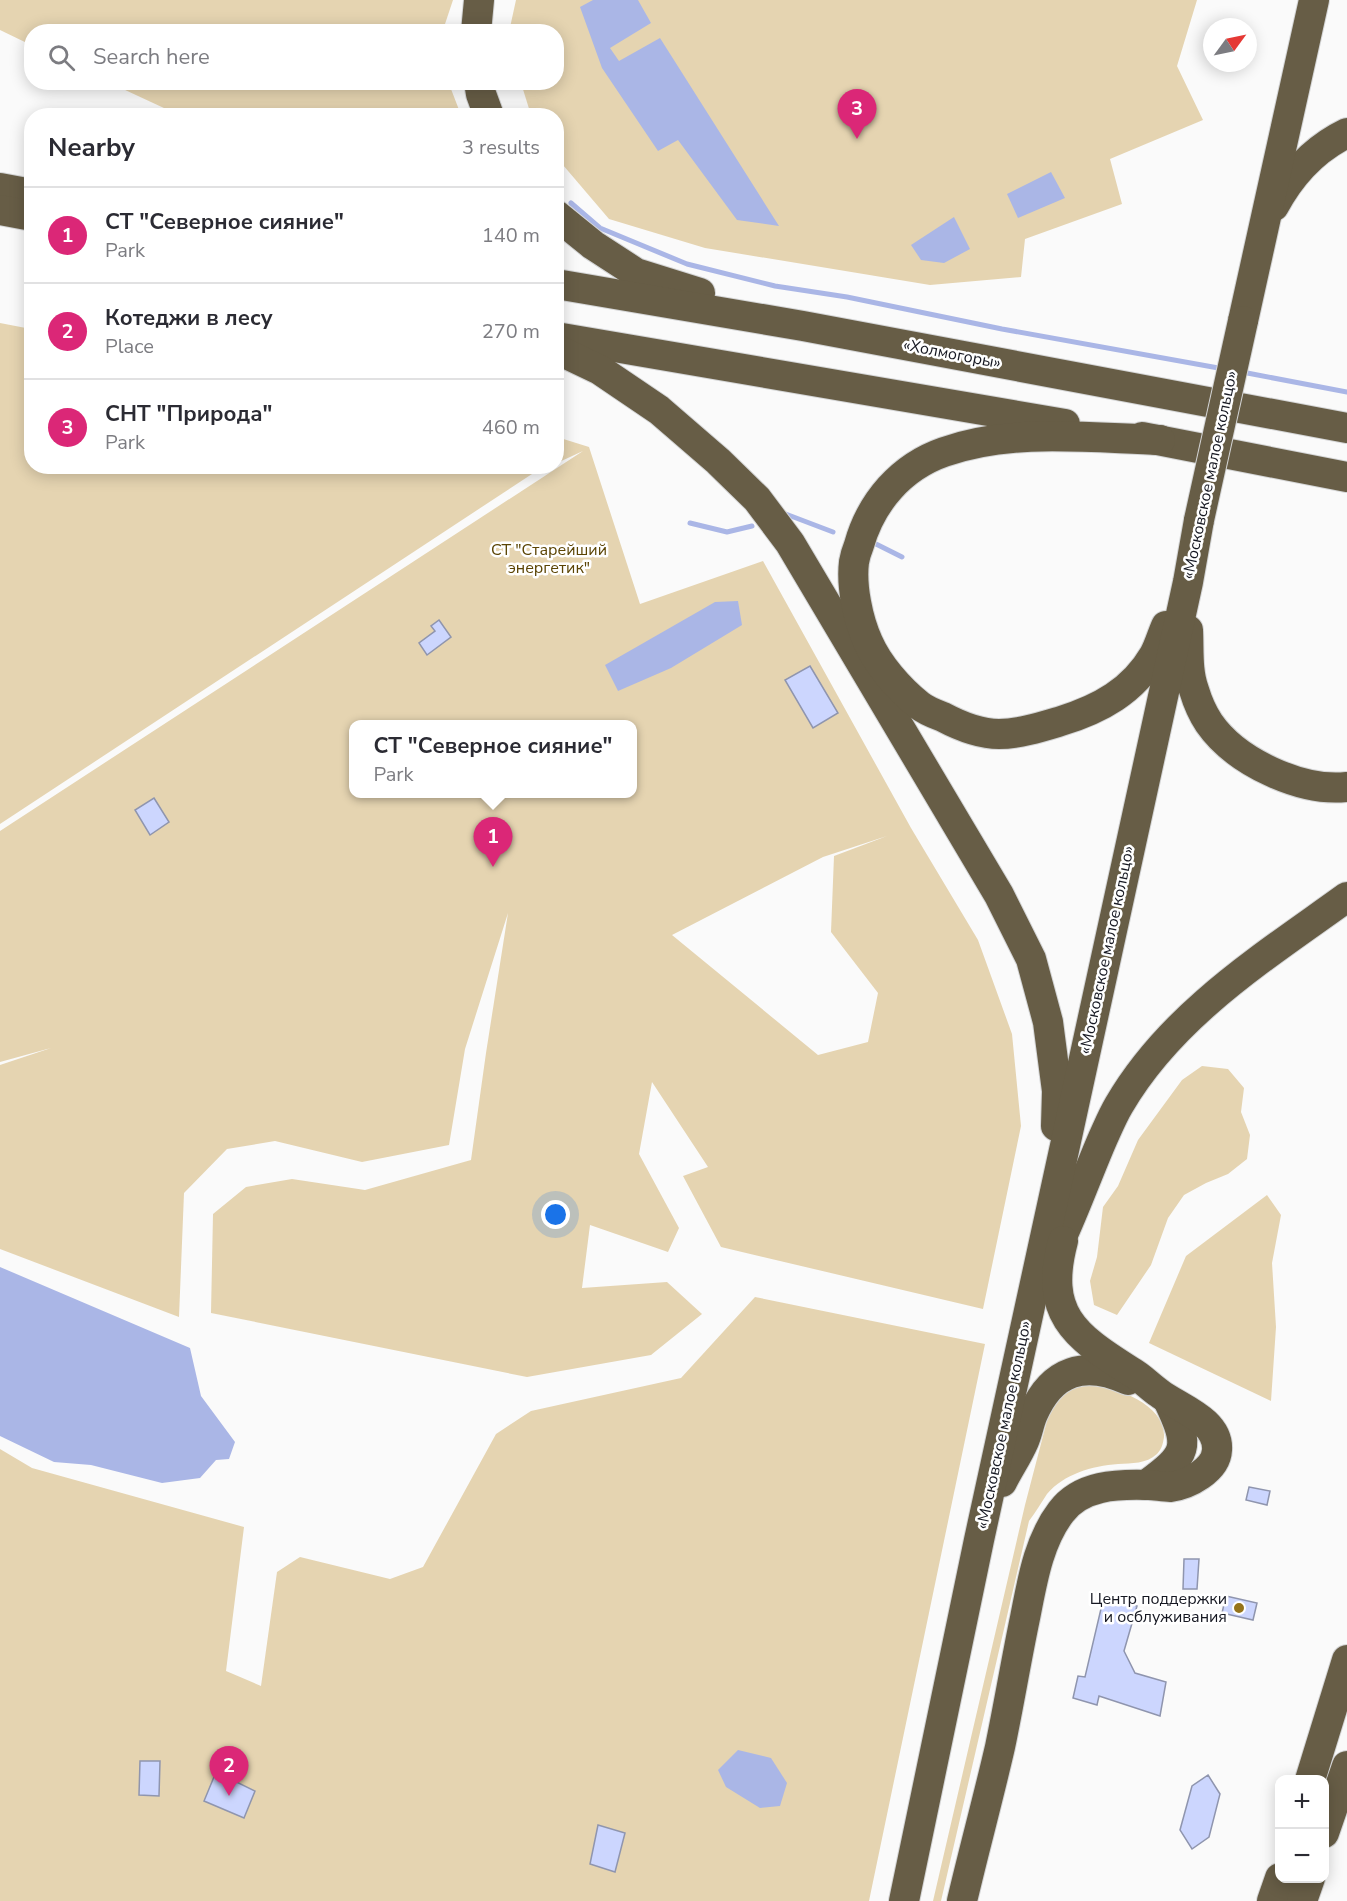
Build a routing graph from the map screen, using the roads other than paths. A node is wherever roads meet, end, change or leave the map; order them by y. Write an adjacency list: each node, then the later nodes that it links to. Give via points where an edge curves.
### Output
1 (479, 0): 3 (highway)
2 (1314, 0): 12 (highway, «Московское малое кольцо»)
3 (477, 24)
4 (480, 90): 5 (highway)
5 (486, 108)
6 (1347, 133): 12 (highway, via 1306,160 1284,187)
7 (0, 188): 8 (highway)
8 (24, 192)
9 (0, 210): 10 (highway)
10 (24, 214)
11 (564, 221): 14 (highway, via 636,273)
12 (1263, 227): 22 (highway, «Московское малое кольцо», bridge)
13 (564, 285): 14 (highway, «Холмогоры»)
14 (802, 326): 17 (highway, «Холмогоры»)
15 (564, 338): 20 (highway)
16 (564, 353): 25 (highway, via 600,370 659,410 757,499 790,543 999,895 1031,959 1048,1023 1057,1091)
17 (1304, 420): 18 (highway); 19 (highway, «Холмогоры»)
18 (1347, 420)
19 (1347, 428)
20 (1160, 440): 21 (highway); 22 (highway, via 1015,438 942,452 907,471 882,495 864,525 854,562 856,602 868,643 892,681 920,706 964,728 998,734 1042,727 1084,714 1114,699 1138,678 1155,654)
21 (1347, 477)
22 (1189, 573): 23 (highway, via 1190,678 1210,723 1232,747 1260,766 1295,781); 25 (highway, «Московское малое кольцо»)
23 (1347, 788)
24 (1347, 897): 26 (highway, via 1226,984 1155,1053 1118,1106)
25 (1054, 1194): 27 (highway, «Московское малое кольцо»)
26 (1066, 1230): 27 (highway); 28 (highway, via 1056,1272 1064,1313 1096,1350)
27 (1031, 1302): 30 (highway, «Московское малое кольцо»)
28 (1163, 1396): 29 (highway, via 1178,1420 1183,1439 1181,1451 1176,1461); 29 (highway, via 1210,1428 1217,1441 1217,1453 1211,1465 1188,1482); 30 (highway, via 1104,1371 1085,1369 1062,1377 1041,1398 1025,1440)
29 (1146, 1485): 38 (highway, via 1119,1485 1086,1492 1061,1511 1042,1547)
30 (985, 1513): 37 (highway, «Московское малое кольцо»)
31 (1347, 1660): 33 (highway)
32 (1347, 1766): 34 (highway)
33 (1311, 1775)
34 (1325, 1829)
35 (1278, 1883): 39 (highway)
36 (1308, 1883): 40 (highway)
37 (904, 1901)
38 (962, 1901)
39 (1272, 1901)
40 (1302, 1901)

